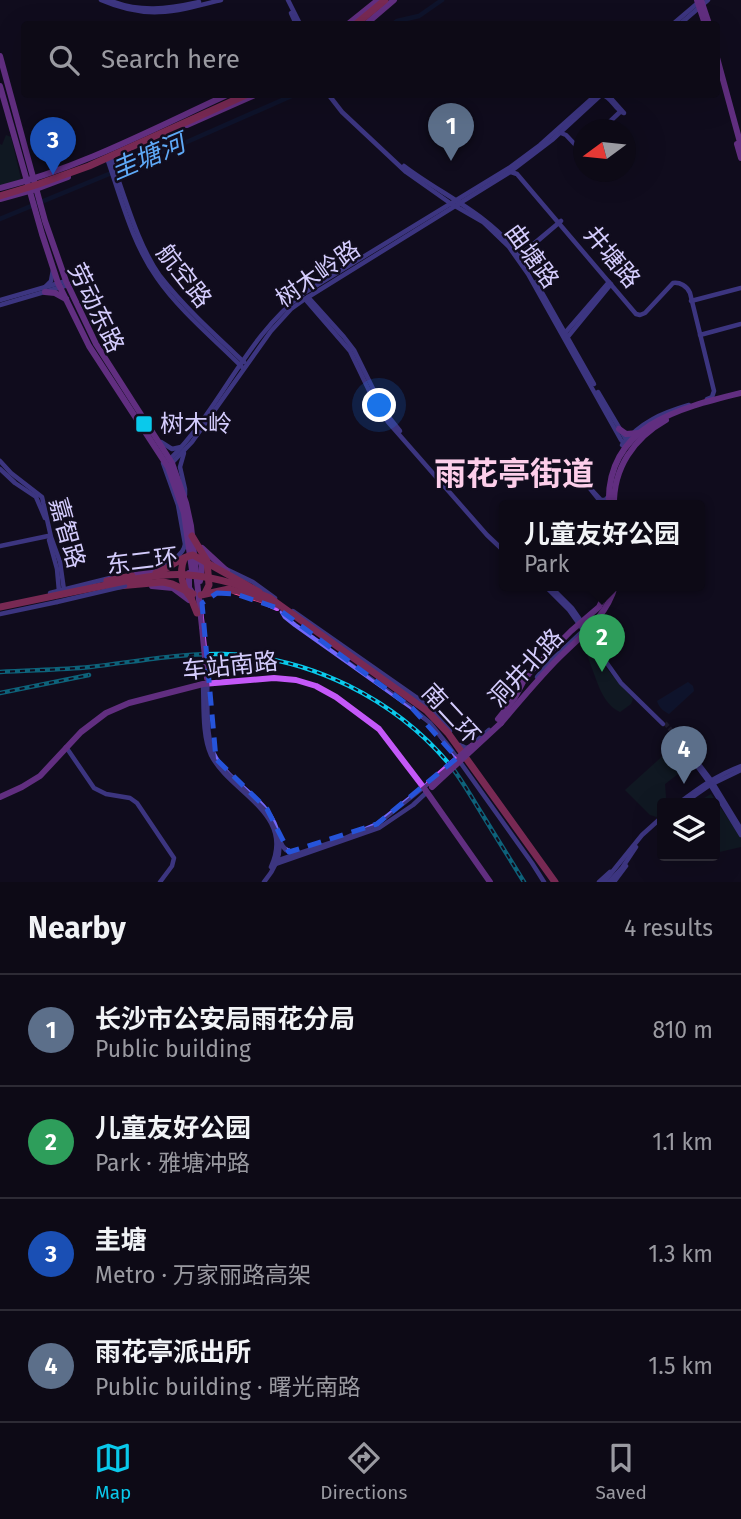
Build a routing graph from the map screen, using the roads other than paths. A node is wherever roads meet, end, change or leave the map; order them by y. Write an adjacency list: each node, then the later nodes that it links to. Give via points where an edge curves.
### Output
1 (101, 0): 4 (street, via 143,13)
2 (109, 0): 3 (street, via 143,9 167,9)
3 (211, 0)
4 (221, 0)
5 (287, 0): 9 (street)
6 (378, 0): 10 (main road)
7 (390, 0): 11 (highway); 12 (main road)
8 (701, 2): 13 (street); 14 (street); 15 (main road)
9 (297, 21)
10 (352, 21)
11 (362, 21)
12 (369, 21)
13 (677, 21)
14 (683, 21)
15 (706, 21)
16 (0, 56): 39 (main road, 劳动东路)
17 (720, 69): 33 (main road)
18 (720, 82): 35 (main road)
19 (0, 86): 39 (main road, 劳动东路)
20 (220, 98): 34 (main road)
21 (231, 98): 41 (highway, bridge, via 88,163)
22 (239, 98): 41 (highway, bridge, via 89,166)
23 (248, 98): 36 (main road)
24 (333, 98): 42 (street, 曲塘路, via 406,172)
25 (598, 98): 42 (street, via 526,156)
26 (599, 98): 29 (street)
27 (608, 98): 28 (street, via 621,112)
28 (613, 119)
29 (566, 127): 30 (street); 31 (street)
30 (560, 133): 32 (street); 37 (street)
31 (573, 140)
32 (573, 142)
33 (741, 146)
34 (106, 150): 36 (street, 航空路); 39 (main road)
35 (741, 158)
36 (110, 162): 40 (main road); 58 (street, 航空路, via 139,241 158,276)
37 (519, 165): 38 (street); 44 (street, 井塘路, via 518,174)
38 (510, 172): 42 (street); 44 (street, 井塘路, via 517,174)
39 (30, 179): 40 (main road, 劳动东路); 41 (main road)
40 (34, 193): 41 (main road); 43 (main road, 劳动东路)
41 (0, 194)
42 (455, 203): 45 (street, 曲塘路, via 489,227); 51 (street, 树木岭路); 58 (street, 树木岭路, via 300,296 272,324)
43 (39, 212): 46 (main road, 劳动东路); 48 (main road, 劳动东路)
44 (559, 222): 45 (street); 47 (street, 井塘路)
45 (519, 257): 57 (street, 曲塘路)
46 (53, 266): 48 (main road, 劳动东路); 50 (street)
47 (610, 283): 53 (street, 井塘路, via 638,314 674,281 688,287); 57 (street)
48 (63, 284): 50 (street); 52 (main road, 劳动东路); 61 (main road, 劳动东路)
49 (741, 289): 53 (street)
50 (45, 290): 52 (main road); 54 (street)
51 (306, 298): 58 (street, 树木岭路, via 291,309); 76 (street, via 346,345 388,422)
52 (66, 299): 65 (main road, 劳动东路, via 89,346)
53 (692, 301): 56 (street)
54 (0, 303)
55 (741, 324): 56 (street)
56 (701, 335): 62 (street, via 714,395 657,416)
57 (565, 336): 60 (street, 曲塘路); 62 (street, 曲塘路)
58 (244, 365): 63 (street, 树木岭路)
59 (741, 395): 62 (main road, via 675,412)
60 (619, 429): 62 (main road, via 626,434)
61 (160, 442): 63 (street); 65 (main road, 劳动东路)
62 (627, 443): 67 (main road); 71 (main road)
63 (183, 449): 65 (street, 树木岭路); 68 (street, via 180,467)
64 (0, 461): 85 (street, 嘉智路, via 42,497 60,562)
65 (168, 462): 68 (main road, 劳动东路); 73 (main road, 劳动东路); 77 (street)
66 (0, 469): 74 (street, 嘉智路, via 36,497)
67 (609, 495): 69 (street, via 601,499 588,486); 70 (main road)
68 (185, 499): 72 (main road, 劳动东路)
69 (599, 500)
70 (610, 500)
71 (613, 500)
72 (191, 526): 73 (main road, 劳动东路); 90 (street, via 200,544 223,567)
73 (190, 535): 77 (main road); 77 (street); 84 (main road); 84 (highway, via 206,557 208,568 209,588); 86 (main road, bridge, via 227,571 257,587)
74 (48, 536): 75 (street); 85 (street, 嘉智路)
75 (0, 546)
76 (499, 546)
77 (189, 555): 83 (highway, bridge); 84 (main road, bridge, via 202,566); 84 (highway, bridge, via 181,564 182,580 184,589); 85 (street); 85 (highway, bridge, via 163,571); 89 (main road)
78 (114, 586): 79 (highway, bridge); 86 (highway, 东二环, bridge, via 198,577); 87 (highway, 东二环, bridge)
79 (125, 586): 84 (highway, via 163,582); 85 (street, bridge)
80 (553, 591): 91 (street)
81 (607, 591): 91 (main road, 洞井北路)
82 (613, 591): 91 (main road, 洞井北路, via 608,605)
83 (259, 592): 85 (highway, 东二环, bridge, via 187,574); 86 (highway, 东二环)
84 (196, 593): 86 (highway, via 229,589); 88 (main road, via 230,592); 89 (highway); 89 (main road)
85 (60, 594): 87 (highway, 东二环, bridge)
86 (269, 600): 88 (highway, 东二环)
87 (0, 609)
88 (281, 609): 90 (street); 116 (highway, 南二环, via 436,724); 117 (highway, 南二环, via 416,701 442,725)
89 (199, 612): 94 (main road, bridge)
90 (296, 612): 97 (street, via 416,698 438,716)
91 (584, 627): 91 (street, via 529,682 552,660); 92 (street); 92 (street, via 591,630); 93 (main road, 洞井北路); 95 (main road, 洞井北路, via 532,670)
92 (592, 638): 93 (street); 96 (street, via 623,681)
93 (578, 640): 95 (main road, 洞井北路)
94 (205, 683): 98 (main road, 车站南路, via 121,709); 103 (main road, 车站南路, via 274,678 323,689 377,730); 109 (street, via 209,736 216,759 267,809); 112 (street, via 210,754 268,818 276,838)
95 (500, 721): 103 (main road, 洞井北路, bridge)
96 (664, 723)
97 (460, 745): 100 (street); 100 (street, via 468,747 490,731 474,747)
98 (66, 748): 104 (main road, 车站南路, via 41,777); 113 (street, via 94,788 130,798 141,808 174,858)
99 (687, 751): 102 (street)
100 (471, 760): 117 (street)
101 (741, 768): 102 (street)
102 (710, 782): 105 (street); 107 (street); 108 (street)
103 (426, 789): 110 (street, 洞井北路, via 377,824); 112 (street, 洞井北路, via 413,805 379,828); 115 (main road, 车站南路)
104 (0, 798)
105 (688, 798)
106 (657, 822): 111 (street)
107 (741, 829)
108 (741, 835)
109 (279, 838): 110 (street, via 289,852); 112 (street)
110 (307, 850): 112 (street, 洞井北路)
111 (631, 852): 118 (street); 119 (street); 119 (street, via 624,871)
112 (275, 863): 114 (street)
113 (160, 882)
114 (262, 882)
115 (487, 882)
116 (546, 882)
117 (557, 882)
118 (599, 882)
119 (609, 882)

